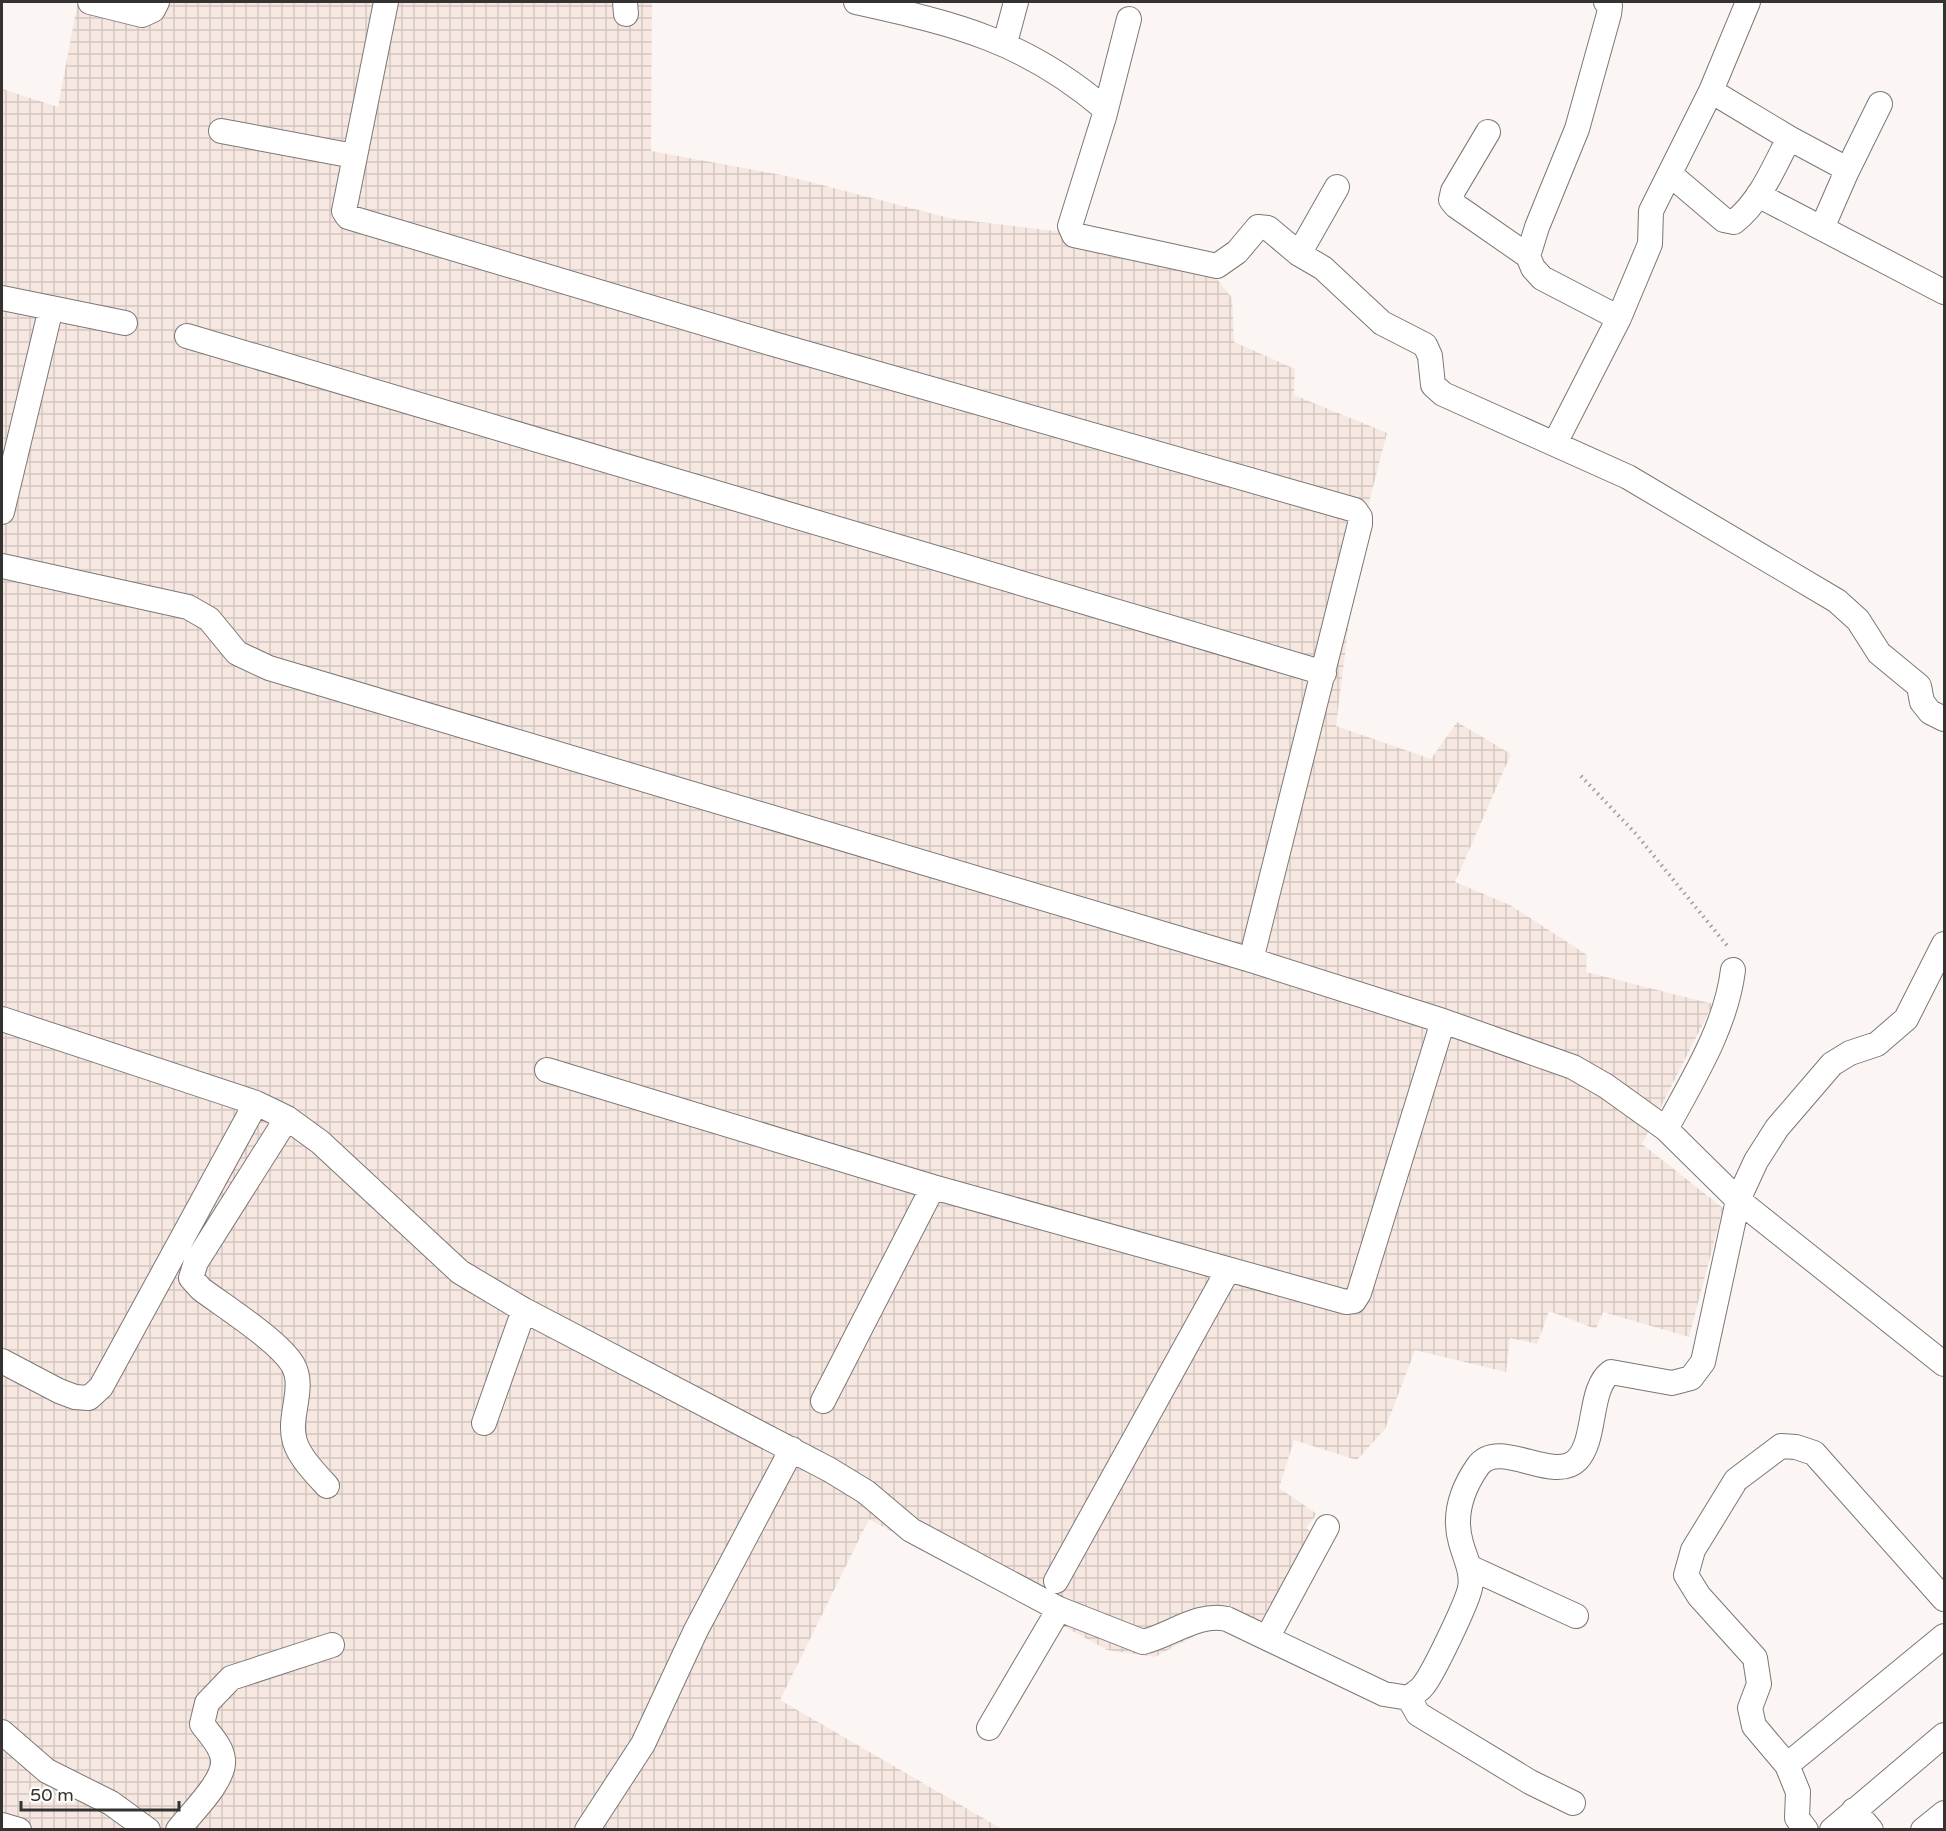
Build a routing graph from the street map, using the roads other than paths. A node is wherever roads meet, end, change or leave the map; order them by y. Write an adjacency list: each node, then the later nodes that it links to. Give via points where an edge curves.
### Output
1 (90, 2): 2 (street, via 142,15 153,10)
2 (157, 2)
3 (386, 2): 16 (street)
4 (856, 2): 9 (street, via 946,21)
5 (1016, 2): 9 (street)
6 (1606, 2): 23 (street, via 1609,14 1577,129)
7 (1748, 2): 10 (street)
8 (1129, 19): 12 (street)
9 (1005, 43): 12 (street, via 1075,83)
10 (1711, 91): 15 (street); 18 (street)
11 (1880, 104): 17 (street)
12 (1105, 109): 22 (street, via 1070,226 1074,235 1217,266 1238,252 1258,227 1268,228)
13 (221, 131): 16 (street)
14 (1488, 132): 23 (street, via 1451,200)
15 (1789, 138): 17 (street, via 1843,167); 20 (street)
16 (354, 156): 33 (street, via 344,212 348,217 758,340 1355,510 1360,524)
17 (1846, 173): 21 (street)
18 (1671, 175): 20 (street, via 1725,220 1734,222); 27 (street, via 1651,211 1650,244)
19 (1337, 187): 22 (street)
20 (1758, 195): 21 (street)
21 (1822, 228): 24 (street)
22 (1299, 254): 30 (street, via 1323,268 1382,323 1425,345 1433,385 1443,394)
23 (1528, 256): 27 (street, via 1542,278)
24 (1944, 292)
25 (2, 298): 26 (street)
26 (51, 308): 28 (street); 31 (street)
27 (1619, 318): 30 (street)
28 (125, 323)
29 (187, 336): 33 (street)
30 (1556, 443): 34 (street, via 1628,477 1849,609 1879,653 1919,686 1922,702 1930,712)
31 (2, 512)
32 (2, 566): 36 (street, via 188,607 209,620 237,652 269,668)
33 (1324, 673): 36 (street)
34 (1944, 719)
35 (1944, 944): 45 (street, via 1906,1019 1877,1044 1832,1064 1778,1128 1756,1161)
36 (1251, 960): 39 (street)
37 (1733, 970): 43 (street, via 1731,988 1712,1043)
38 (2, 1019): 41 (street)
39 (1443, 1021): 43 (street, via 1573,1067); 46 (street, via 1354,1301)
40 (547, 1070): 44 (street)
41 (256, 1103): 42 (street); 48 (street, via 101,1387 89,1398 75,1397)
42 (287, 1118): 47 (street, via 320,1142 460,1272); 53 (street, via 196,1262 191,1278 278,1348 292,1365 297,1378 295,1443)
43 (1666, 1129): 45 (street)
44 (933, 1187): 46 (street); 50 (street)
45 (1738, 1200): 49 (street); 55 (street, via 1703,1362 1692,1378 1672,1383 1611,1372 1602,1380 1584,1449 1573,1463 1557,1468 1506,1457 1480,1464 1458,1512 1460,1541)
46 (1228, 1270): 56 (street)
47 (524, 1310): 51 (street); 52 (street)
48 (2, 1361)
49 (1944, 1364)
50 (823, 1401)
51 (484, 1423)
52 (792, 1449): 58 (street, via 866,1492 911,1530); 75 (street, via 696,1630 643,1744)
53 (327, 1486)
54 (1327, 1527): 61 (street)
55 (1469, 1567): 59 (street); 63 (street, via 1470,1588 1434,1669 1422,1688)
56 (1056, 1581)
57 (1944, 1599): 67 (street, via 1814,1453 1781,1446 1736,1480 1693,1550 1686,1575 1699,1596 1755,1658 1759,1684 1750,1708 1754,1726)
58 (1059, 1609): 61 (street, via 1143,1642 1215,1616); 64 (street)
59 (1576, 1616)
60 (1944, 1636): 67 (street)
61 (1267, 1638): 63 (street, via 1384,1694)
62 (332, 1645): 74 (street, via 231,1678 207,1703 202,1724 224,1759 221,1776)
63 (1409, 1698): 68 (street, via 1419,1714)
64 (988, 1728)
65 (2, 1732): 73 (street, via 47,1771 111,1803)
66 (1944, 1735): 69 (street)
67 (1787, 1765): 76 (street, via 1798,1792 1797,1818)
68 (1573, 1803)
69 (1854, 1810): 77 (street); 78 (street)
70 (1944, 1813): 79 (street)
71 (2, 1825): 72 (street)
72 (18, 1829)
73 (148, 1830)
74 (178, 1830)
75 (587, 1830)
76 (1806, 1830)
77 (1832, 1830)
78 (1871, 1830)
79 (1923, 1830)

